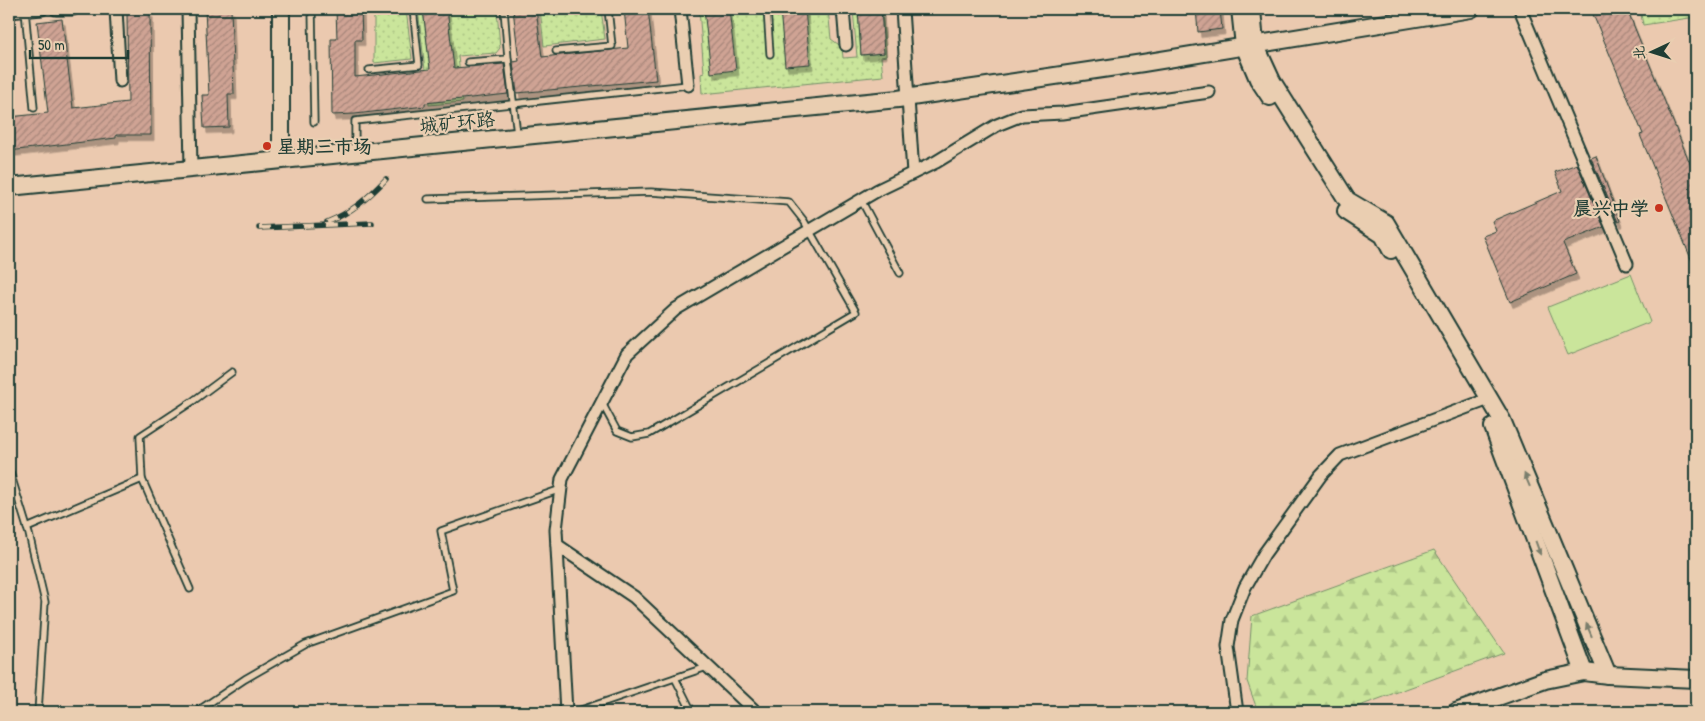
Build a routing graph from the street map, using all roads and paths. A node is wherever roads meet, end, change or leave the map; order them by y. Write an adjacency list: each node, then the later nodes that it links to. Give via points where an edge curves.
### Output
1 (42, 9): 19 (street)
2 (58, 9): 3 (street)
3 (73, 9)
4 (116, 9): 28 (street)
5 (188, 9): 38 (street)
6 (281, 9): 37 (street)
7 (312, 9): 34 (lane)
8 (412, 9): 27 (lane, via 419,65)
9 (504, 9): 25 (lane)
10 (608, 9): 23 (lane, via 612,46)
11 (680, 9): 29 (street)
12 (767, 9): 24 (lane)
13 (843, 9): 21 (street)
14 (902, 9): 31 (street)
15 (1240, 9): 22 (street)
16 (1252, 9): 22 (street)
17 (1471, 9): 22 (street, 城矿环路)
18 (1520, 9): 44 (street)
19 (25, 10): 20 (street); 33 (lane)
20 (9, 12)
21 (846, 45)
22 (1250, 45): 31 (street, 城矿环路); 49 (street, via 1347,200 1386,223)
23 (556, 51)
24 (770, 54)
25 (508, 58): 26 (lane); 32 (lane)
26 (468, 62)
27 (369, 70)
28 (120, 80)
29 (688, 85): 32 (lane)
30 (1209, 92): 39 (street, via 1063,113 1022,115 997,125)
31 (909, 96): 35 (street, 城矿环路); 39 (street)
32 (514, 104): 35 (lane); 36 (lane, via 355,121)
33 (34, 108)
34 (314, 122)
35 (518, 136): 36 (street, 城矿环路)
36 (355, 153): 37 (street, 城矿环路)
37 (281, 160): 38 (street, 城矿环路)
38 (191, 169): 40 (street, 城矿环路)
39 (913, 173): 42 (street)
40 (9, 187)
41 (428, 198): 43 (lane, via 651,192 789,202)
42 (861, 200): 43 (street); 45 (lane)
43 (809, 231): 50 (street, via 676,310 627,354); 50 (lane, via 856,312 649,434 632,437 617,431)
44 (1627, 264)
45 (900, 273)
46 (9, 360): 48 (lane)
47 (232, 372): 52 (lane, via 140,436)
48 (9, 375)
49 (1485, 401): 58 (street, one-way to 58); 59 (street, one-way to 49, via 1502,420); 68 (street, via 1340,455 1321,475 1264,554 1245,586 1232,620 1228,647)
50 (602, 402): 53 (street, via 562,479)
51 (9, 469): 54 (lane)
52 (142, 479): 54 (lane); 56 (lane)
53 (561, 489): 55 (street); 63 (lane, via 442,530 453,591 306,644)
54 (26, 528): 62 (lane, via 45,602)
55 (556, 544): 57 (street, via 634,597); 64 (street)
56 (190, 589)
57 (708, 666): 60 (lane); 67 (street)
58 (1584, 672): 59 (street); 69 (street, via 1545,680)
59 (1608, 675): 61 (street)
60 (675, 678): 65 (lane); 66 (lane)
61 (1696, 679)
62 (38, 712)
63 (196, 712)
64 (566, 712)
65 (575, 712)
66 (692, 712)
67 (756, 712)
68 (1237, 712)
69 (1456, 712)

